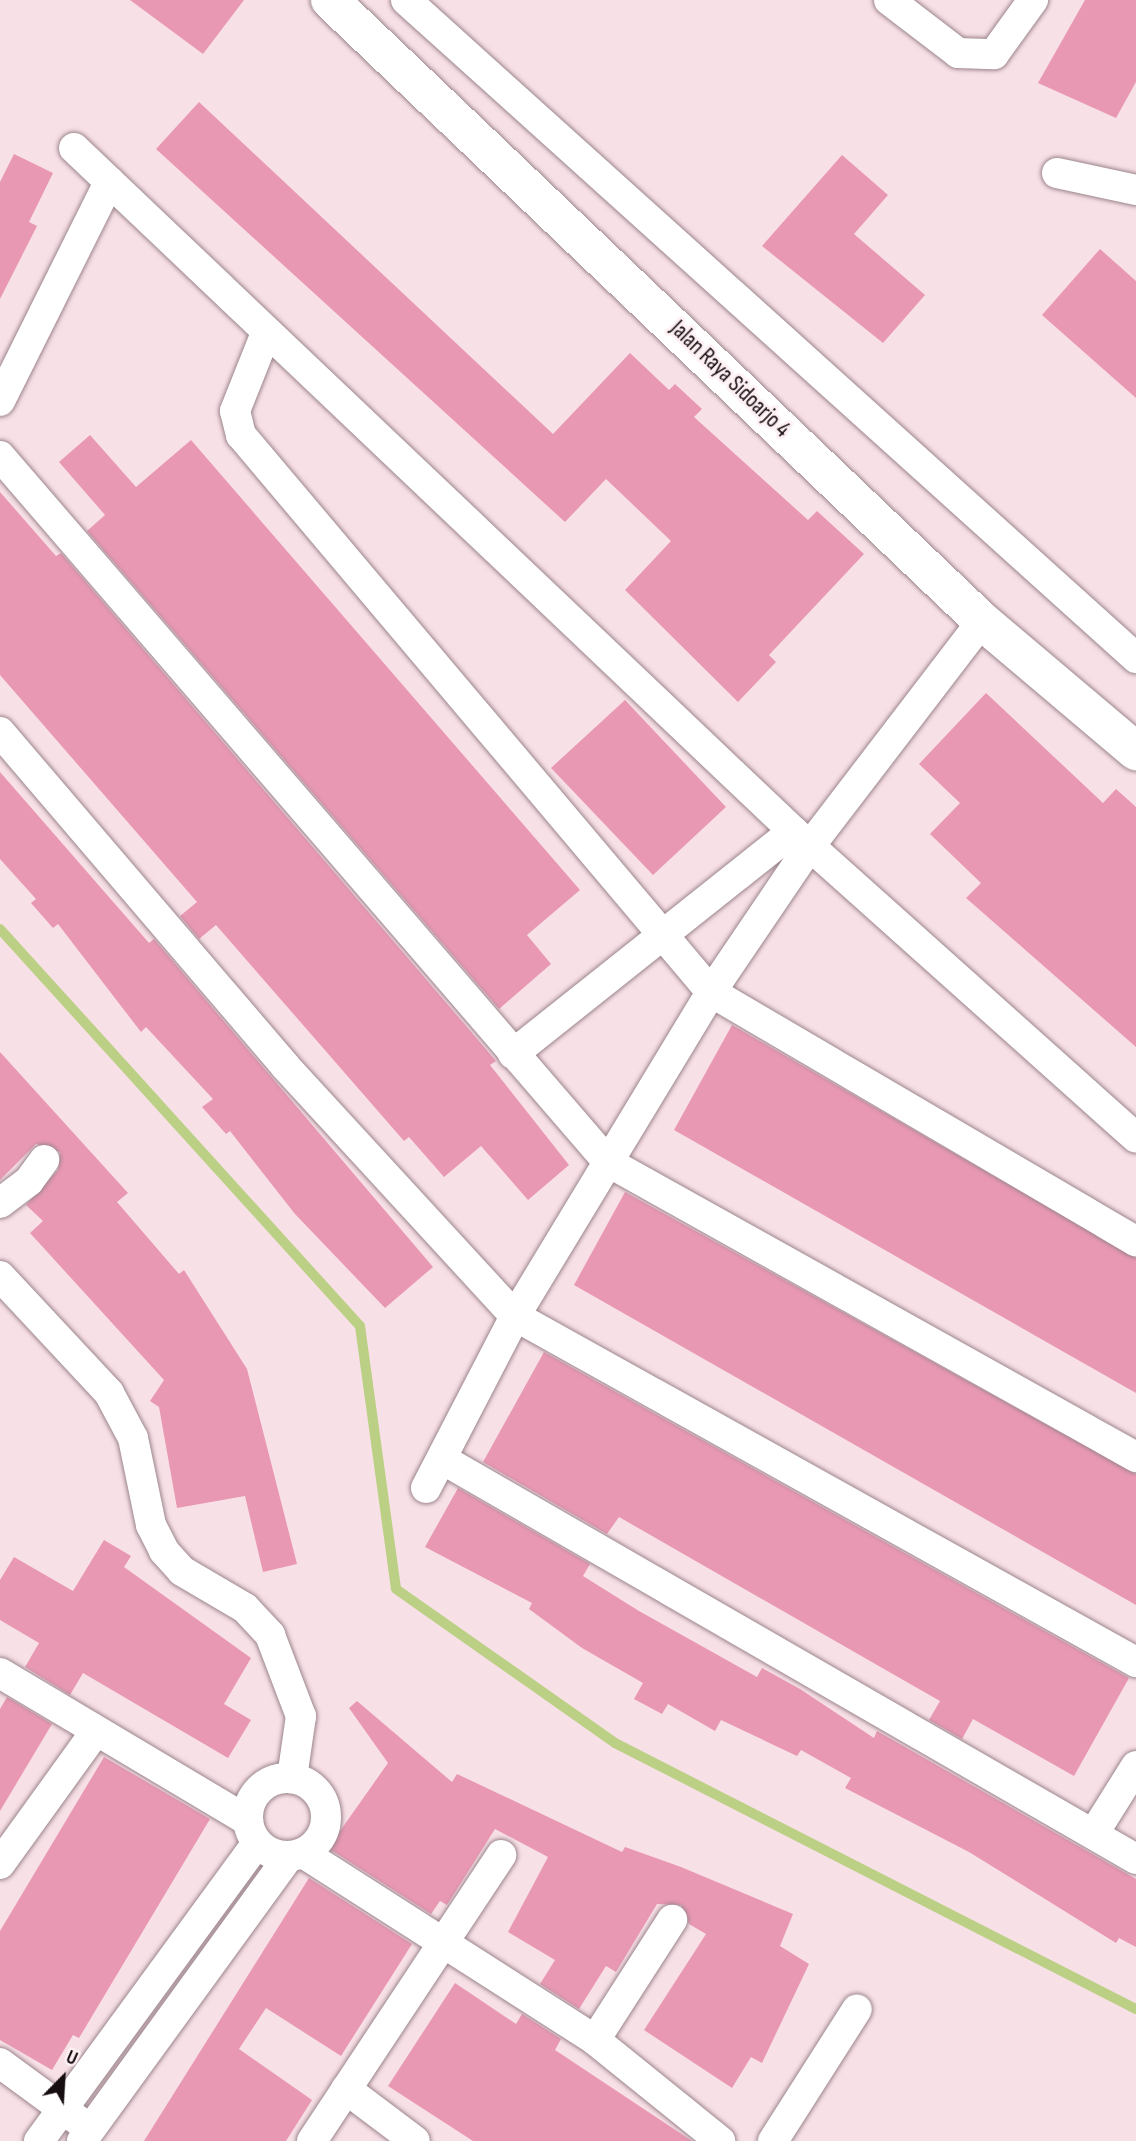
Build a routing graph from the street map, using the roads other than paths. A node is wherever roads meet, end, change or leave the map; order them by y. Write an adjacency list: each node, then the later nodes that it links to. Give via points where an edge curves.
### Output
1 (330, 0): 12 (street, Jalan Raya Sidoarjo 4)
2 (406, 0): 13 (street)
3 (889, 0): 4 (street, via 958,53 994,54)
4 (1033, 0)
5 (74, 148): 7 (street)
6 (1057, 173): 8 (street)
7 (108, 182): 9 (street); 10 (street)
8 (1136, 190)
9 (266, 333): 16 (street); 17 (street, via 234,411 241,435)
10 (0, 401)
11 (0, 456): 19 (street)
12 (982, 621): 15 (street, Jalan Raya Sidoarjo 4); 16 (street)
13 (1136, 658)
14 (0, 732): 26 (street, via 285,1066)
15 (1136, 751)
16 (802, 839): 17 (street); 18 (street); 20 (street)
17 (660, 935): 18 (street); 19 (street)
18 (711, 992): 22 (street); 24 (street)
19 (513, 1054): 22 (street)
20 (1136, 1138)
21 (44, 1160): 23 (street, via 29,1181)
22 (608, 1162): 26 (street); 27 (street)
23 (0, 1203)
24 (1136, 1241)
25 (0, 1276): 34 (street, via 110,1393 133,1438 151,1525 164,1551 182,1570 245,1608 270,1635 301,1716)
26 (515, 1316): 28 (street); 30 (street)
27 (1136, 1457)
28 (442, 1459): 29 (street); 36 (street)
29 (426, 1488)
30 (1136, 1662)
31 (0, 1673): 32 (street)
32 (96, 1731): 35 (street); 40 (street)
33 (1136, 1766): 36 (street)
34 (292, 1778): 35 (street, via 259,1789); 38 (street, via 308,1783 326,1811 317,1843)
35 (252, 1832): 38 (street); 47 (street)
36 (1094, 1833): 39 (street)
37 (501, 1854): 42 (street)
38 (296, 1855): 42 (street); 48 (street)
39 (1136, 1859)
40 (0, 1864)
41 (672, 1920): 44 (street)
42 (445, 1945): 44 (street); 46 (street)
43 (857, 2009): 53 (street)
44 (595, 2040): 52 (street)
45 (0, 2063): 47 (street)
46 (346, 2089): 50 (street); 51 (street)
47 (63, 2107): 48 (street); 49 (street)
48 (91, 2137)
49 (39, 2141)
50 (312, 2141)
51 (415, 2141)
52 (720, 2141)
53 (773, 2141)

